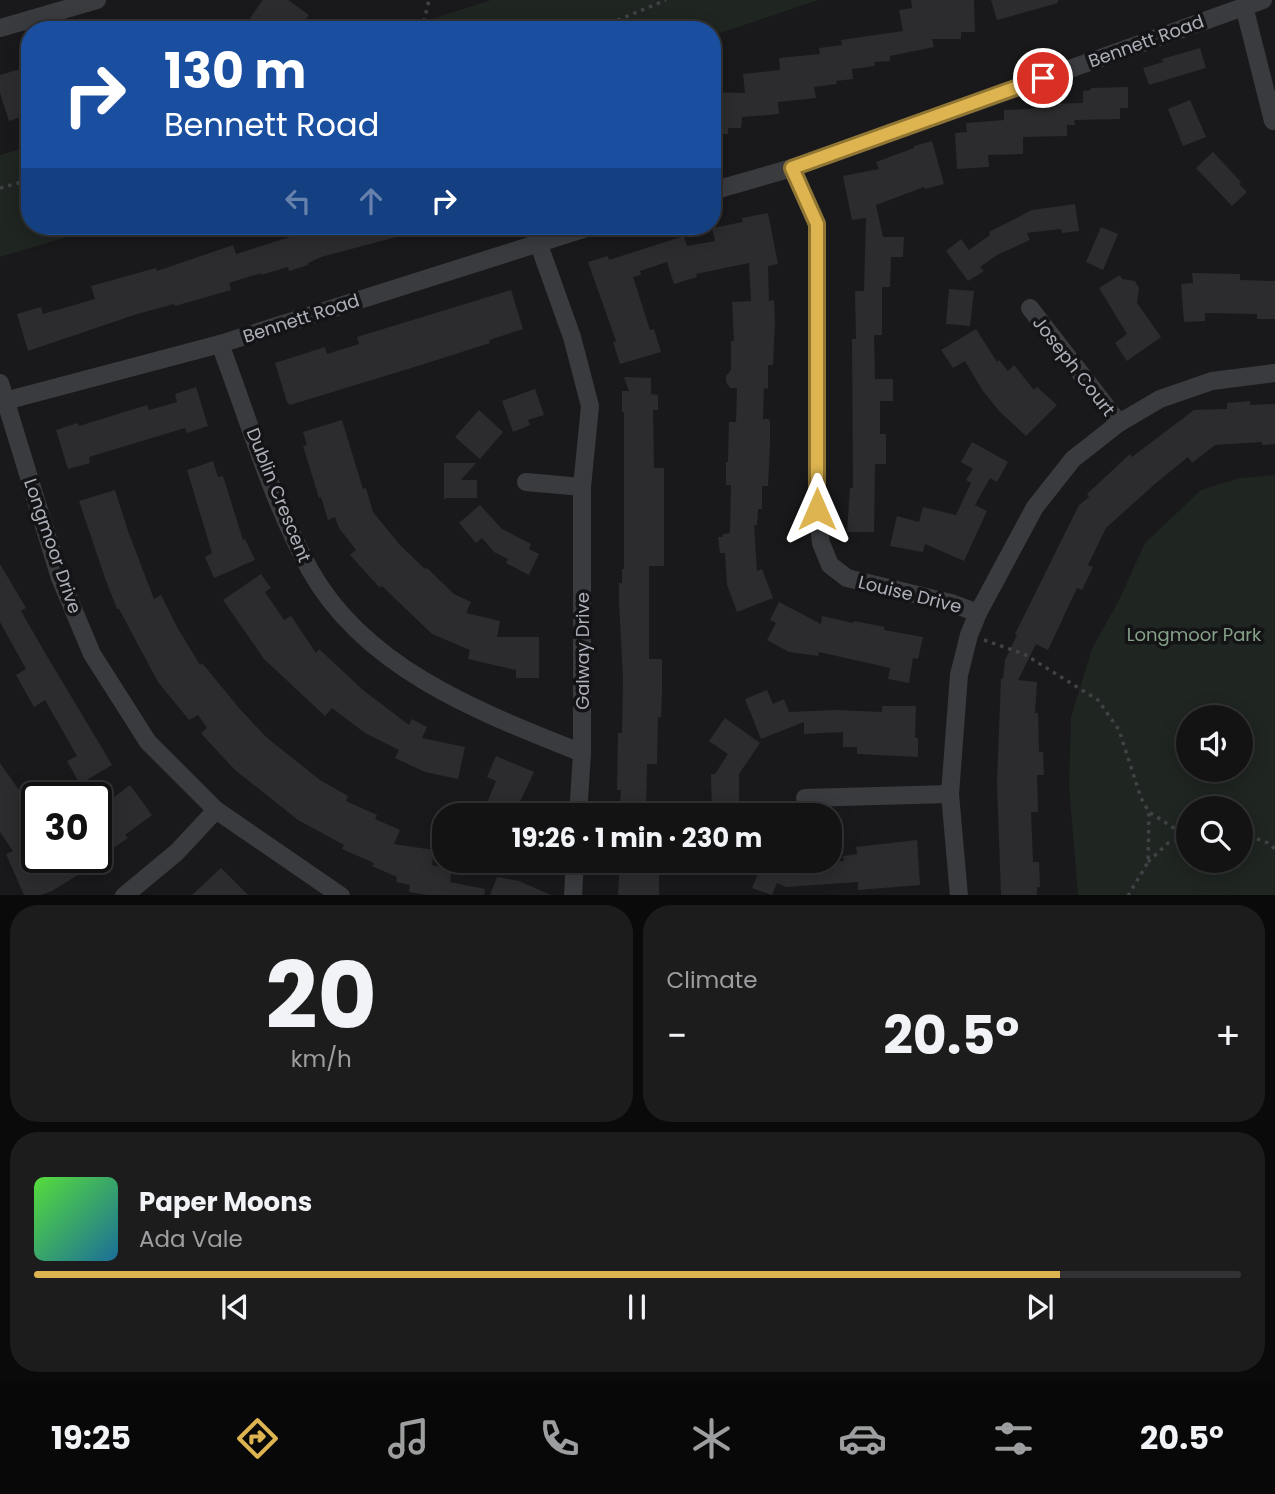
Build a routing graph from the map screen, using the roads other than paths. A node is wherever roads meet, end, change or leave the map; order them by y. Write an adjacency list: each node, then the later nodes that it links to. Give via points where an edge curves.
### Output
1 (97, 0): 4 (street)
2 (1263, 0): 3 (street, Bennett Road)
3 (1244, 6): 7 (street); 8 (street, Bennett Road)
4 (24, 21)
5 (21, 22): 6 (street)
6 (0, 28)
7 (1273, 121)
8 (792, 168): 9 (street, Bennett Road); 20 (street, Louise Drive, via 817,224 817,509 821,543 830,565 847,578)
9 (721, 188)
10 (562, 235): 11 (street, Bennett Road)
11 (538, 242): 13 (street, Bennett Road); 19 (street, Galway Drive, via 572,337 590,406)
12 (1030, 309): 17 (street, Joseph Court)
13 (220, 344): 16 (street, Bennett Road); 21 (street, Dublin Crescent, via 288,526 312,573 340,612 386,656 438,689)
14 (1275, 373): 17 (street, via 1212,381 1160,399)
15 (0, 383): 16 (street, Longmoor Drive)
16 (5, 401): 25 (street, Longmoor Drive, via 60,578 92,654 148,742)
17 (1119, 423): 20 (street, via 1073,459 1035,506)
18 (526, 482): 19 (street)
19 (582, 487): 21 (street, Galway Drive)
20 (978, 613): 22 (street, via 959,675)
21 (582, 753): 24 (street, Galway Drive)
22 (950, 794): 23 (street); 30 (street)
23 (805, 798)
24 (579, 803)
25 (216, 810): 27 (street, via 177,852); 28 (street, Longmoor Drive)
26 (574, 873): 29 (street)
27 (124, 895)
28 (341, 895)
29 (573, 895)
30 (959, 895)

